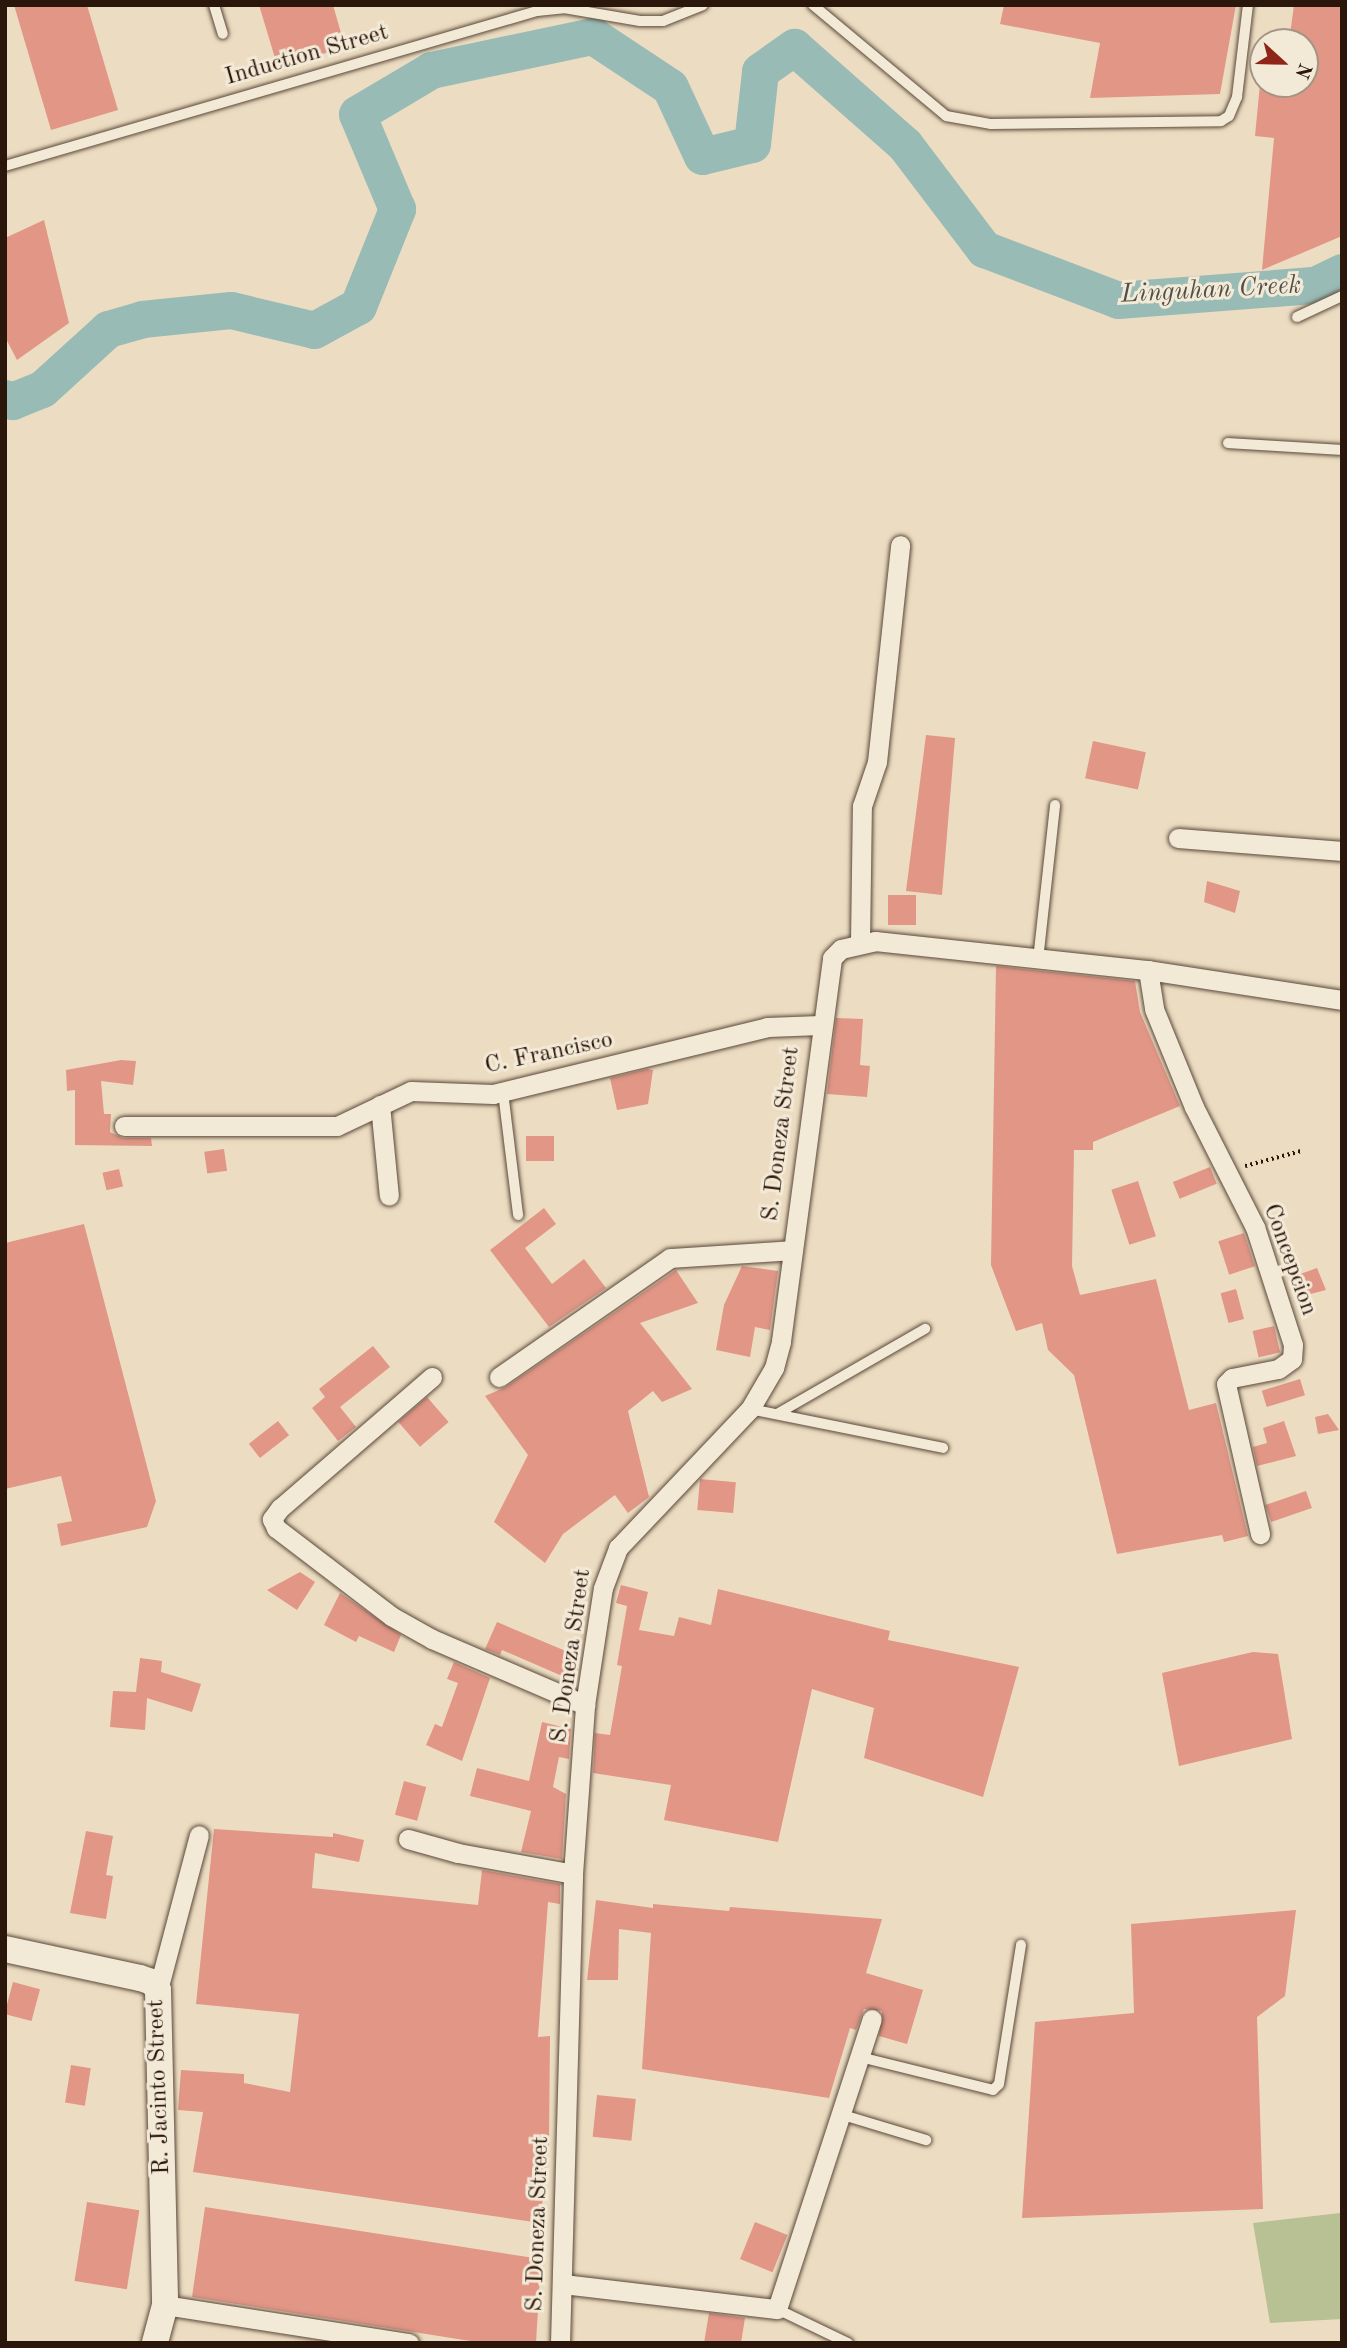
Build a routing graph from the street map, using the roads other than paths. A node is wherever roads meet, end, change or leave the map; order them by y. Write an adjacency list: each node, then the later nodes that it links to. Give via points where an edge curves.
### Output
1 (214, 5): 5 (lane)
2 (703, 5): 6 (lane, Induction Street, via 663,21 564,8 537,11)
3 (813, 5): 4 (lane, via 946,116 991,124 1222,121 1237,97)
4 (1248, 5)
5 (223, 34)
6 (5, 166)
7 (1342, 296): 8 (lane)
8 (1297, 317)
9 (1228, 443): 10 (lane)
10 (1342, 450)
11 (900, 545): 15 (street, via 877,762 862,806)
12 (1055, 805): 16 (lane)
13 (1178, 838): 14 (street)
14 (1342, 850)
15 (860, 943): 16 (street); 19 (street, S. Doneza Street, via 841,949 832,958)
16 (1038, 960): 17 (street)
17 (1147, 970): 18 (street); 32 (street, Concepcion, via 1154,1009 1255,1227 1293,1345 1292,1359 1278,1369 1232,1378 1226,1384)
18 (1342, 1000)
19 (820, 1025): 20 (street, C. Francisco, via 767,1027); 25 (street, S. Doneza Street)
20 (503, 1092): 21 (street, C. Francisco, via 411,1091); 24 (lane)
21 (380, 1105): 22 (street, C. Francisco, via 357,1119 321,1127); 23 (street)
22 (124, 1126)
23 (389, 1196)
24 (518, 1216)
25 (793, 1250): 28 (street, via 670,1258); 29 (street, S. Doneza Street, via 781,1341 766,1386)
26 (925, 1329): 30 (lane)
27 (432, 1377): 33 (street, via 279,1508 272,1519 276,1528 391,1616)
28 (499, 1377)
29 (750, 1409): 30 (lane); 33 (street, S. Doneza Street, via 626,1538 612,1559 603,1588)
30 (777, 1414): 31 (lane)
31 (943, 1448)
32 (1260, 1534)
33 (586, 1705): 36 (street, S. Doneza Street)
34 (199, 1835): 39 (street)
35 (408, 1839): 36 (street)
36 (573, 1874): 44 (street, S. Doneza Street)
37 (1021, 1945): 41 (lane, via 999,2084 993,2090)
38 (5, 1949): 39 (street, R. Jacinto Street, via 140,1978)
39 (158, 1990): 45 (street, R. Jacinto Street)
40 (872, 2019): 41 (street)
41 (860, 2056): 42 (street)
42 (843, 2115): 43 (lane); 46 (street)
43 (926, 2140)
44 (563, 2284): 46 (street); 49 (street, S. Doneza Street)
45 (165, 2305): 47 (street, R. Jacinto Street); 48 (street)
46 (777, 2309): 50 (lane)
47 (155, 2343)
48 (409, 2343)
49 (560, 2343)
50 (848, 2343)

